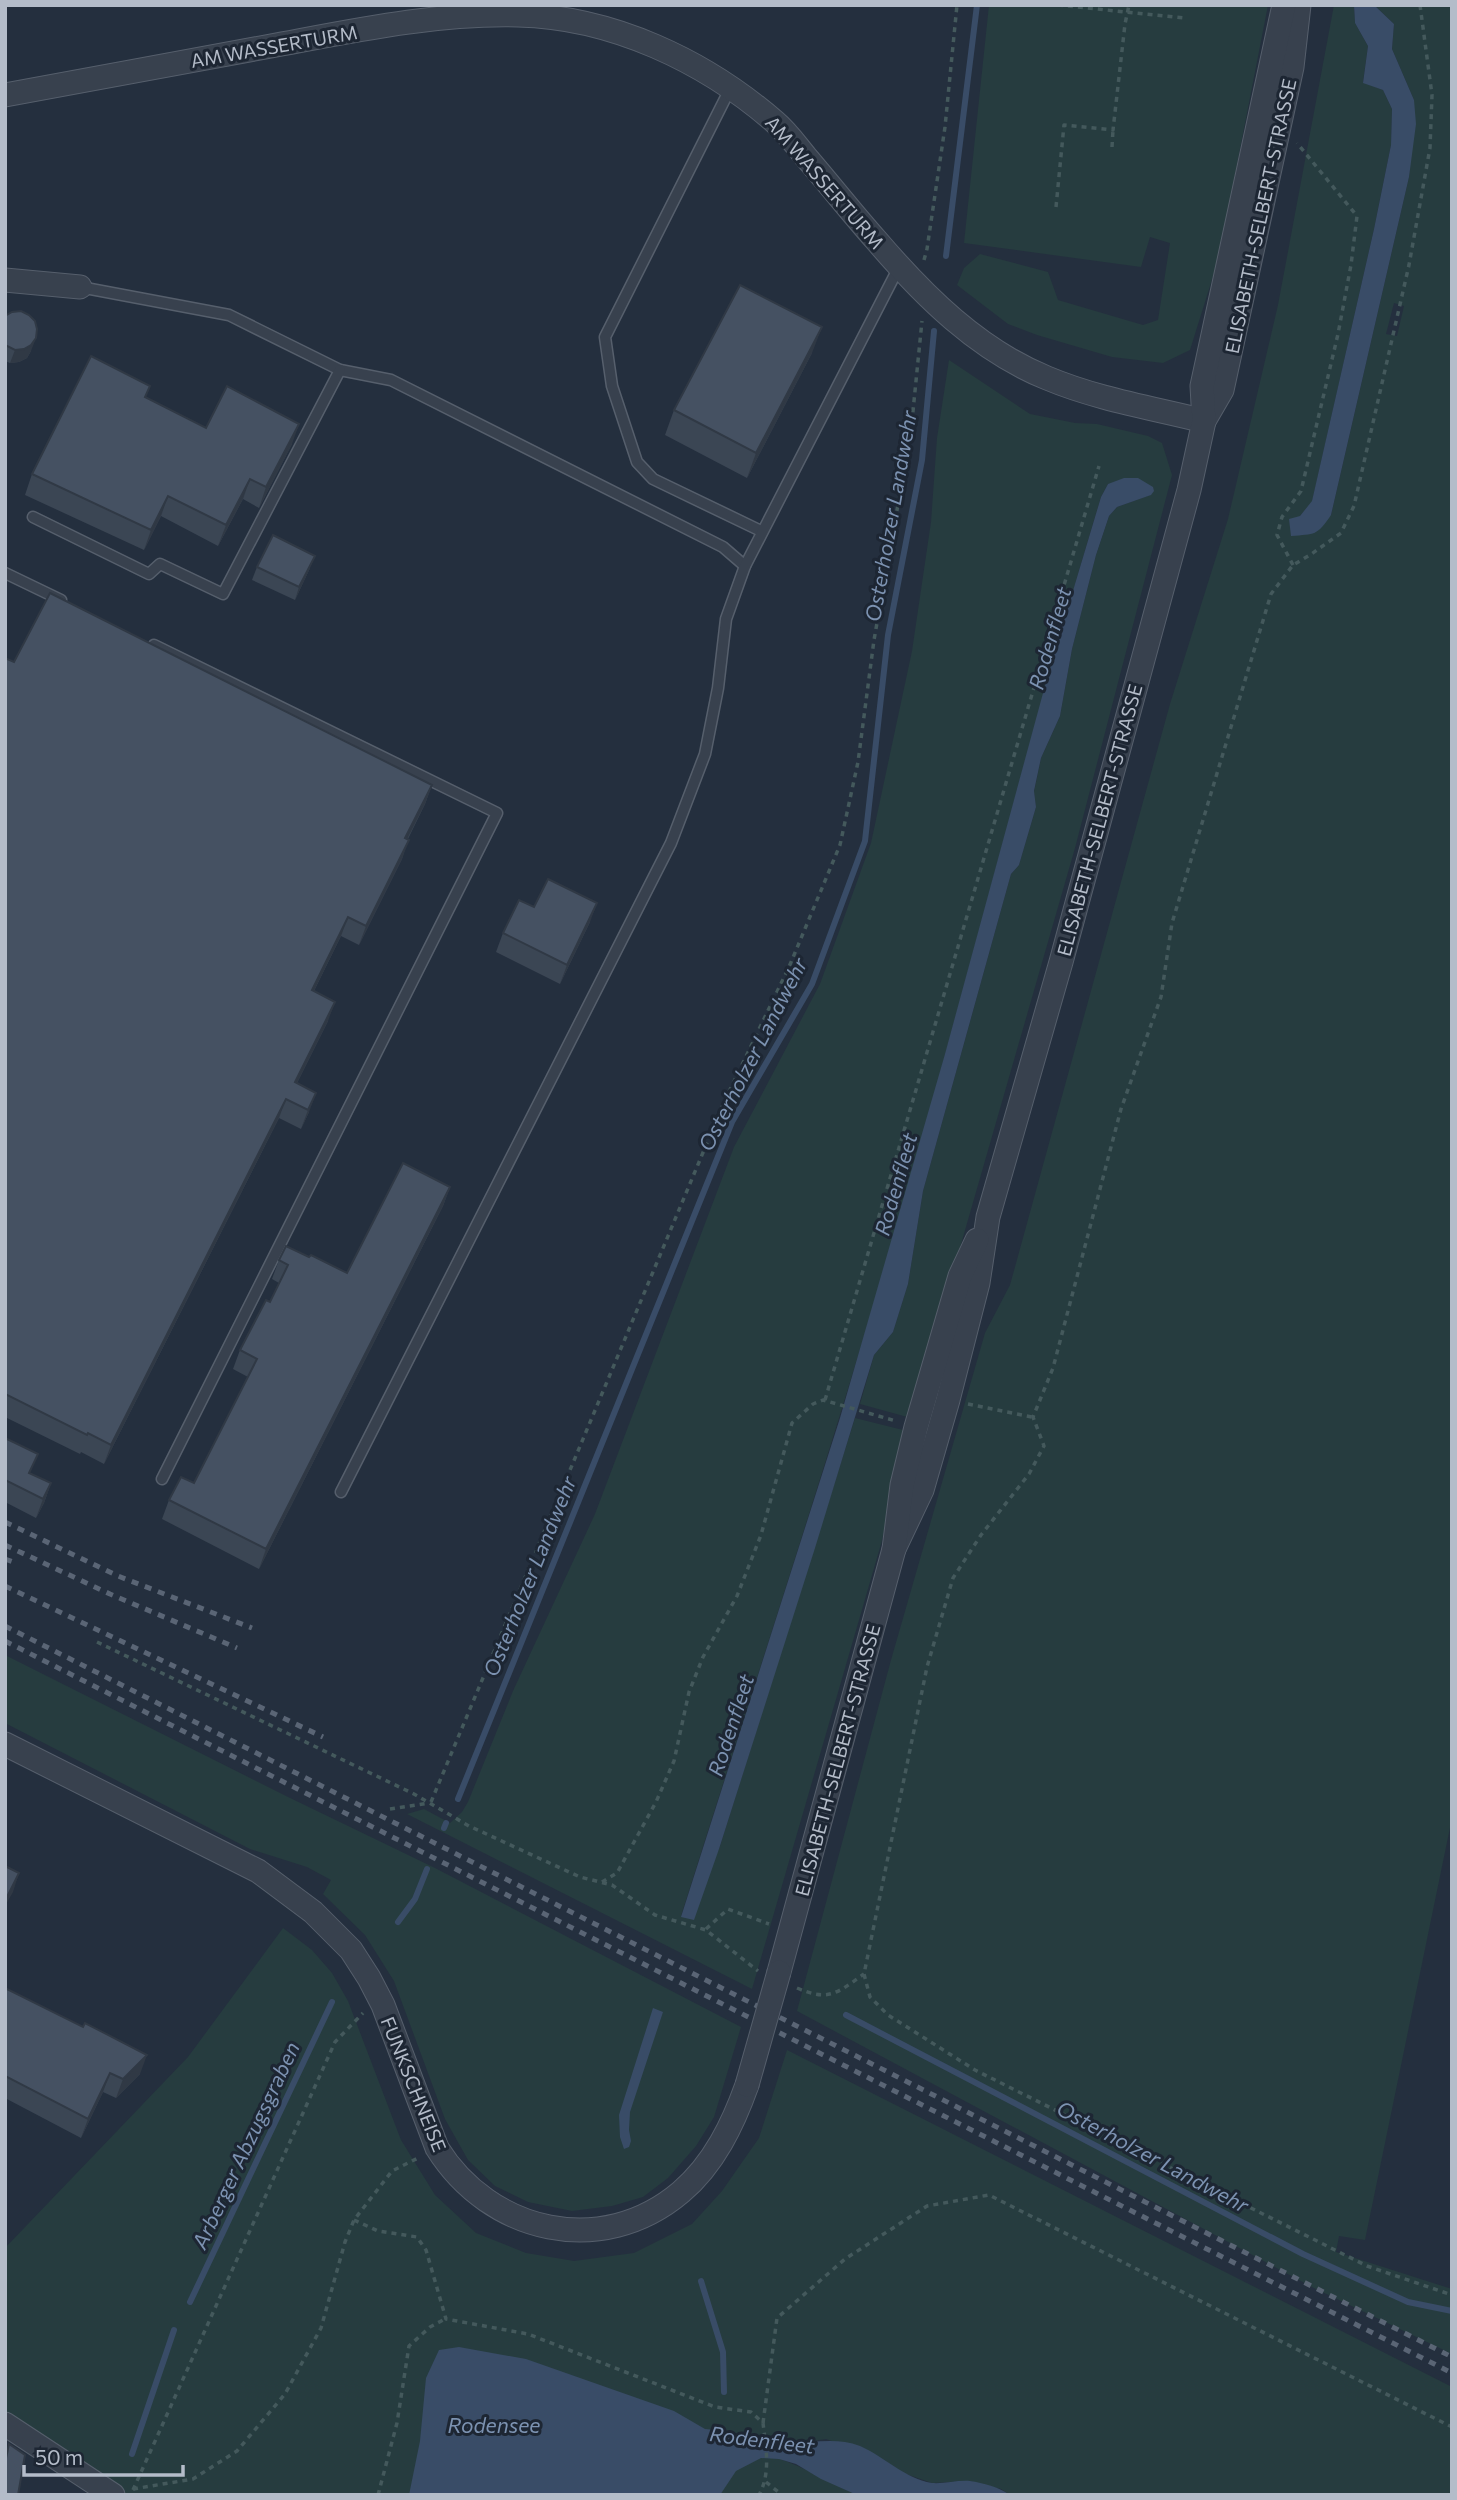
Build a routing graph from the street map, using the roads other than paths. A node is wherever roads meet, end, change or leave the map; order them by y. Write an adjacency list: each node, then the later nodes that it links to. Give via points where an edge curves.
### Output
1 (1284, 5): 9 (street, ELISABETH-SELBERT-STRASSE, via 1202,386)
2 (1299, 5): 9 (street, ELISABETH-SELBERT-STRASSE, via 1292,67 1223,390)
3 (731, 87): 4 (street, AM WASSERTURM, via 667,51 607,29 521,15 463,16 350,31); 5 (street, AM WASSERTURM, via 778,124); 11 (lane, via 606,337 612,386 637,462 653,479)
4 (5, 95)
5 (899, 267): 9 (street, AM WASSERTURM, via 968,331 1045,378); 11 (lane)
6 (5, 280): 7 (street)
7 (80, 287): 8 (lane, via 229,315)
8 (341, 370): 10 (lane, via 223,594 160,564 149,574); 12 (lane, via 391,380 723,547)
9 (1204, 421): 16 (street, ELISABETH-SELBERT-STRASSE, via 1072,922)
10 (33, 517)
11 (761, 531): 12 (lane)
12 (745, 566): 18 (lane, via 726,619 705,754 671,843)
13 (5, 573): 14 (lane)
14 (76, 607)
15 (138, 638): 17 (lane, via 497,813)
16 (988, 1217): 19 (street, ELISABETH-SELBERT-STRASSE, via 978,1283 948,1400 922,1490); 19 (street, ELISABETH-SELBERT-STRASSE, via 960,1276 916,1427)
17 (162, 1479)
18 (341, 1492)
19 (894, 1549): 21 (street, ELISABETH-SELBERT-STRASSE)
20 (5, 1744): 21 (street, FUNKSCHNEISE, bridge, via 258,1871 313,1912 351,1950 369,1978 437,2148 472,2191 503,2212 543,2226 583,2230 618,2225 664,2204 702,2171 735,2118)
21 (779, 1972)
22 (5, 2424): 23 (street)
23 (123, 2492)

